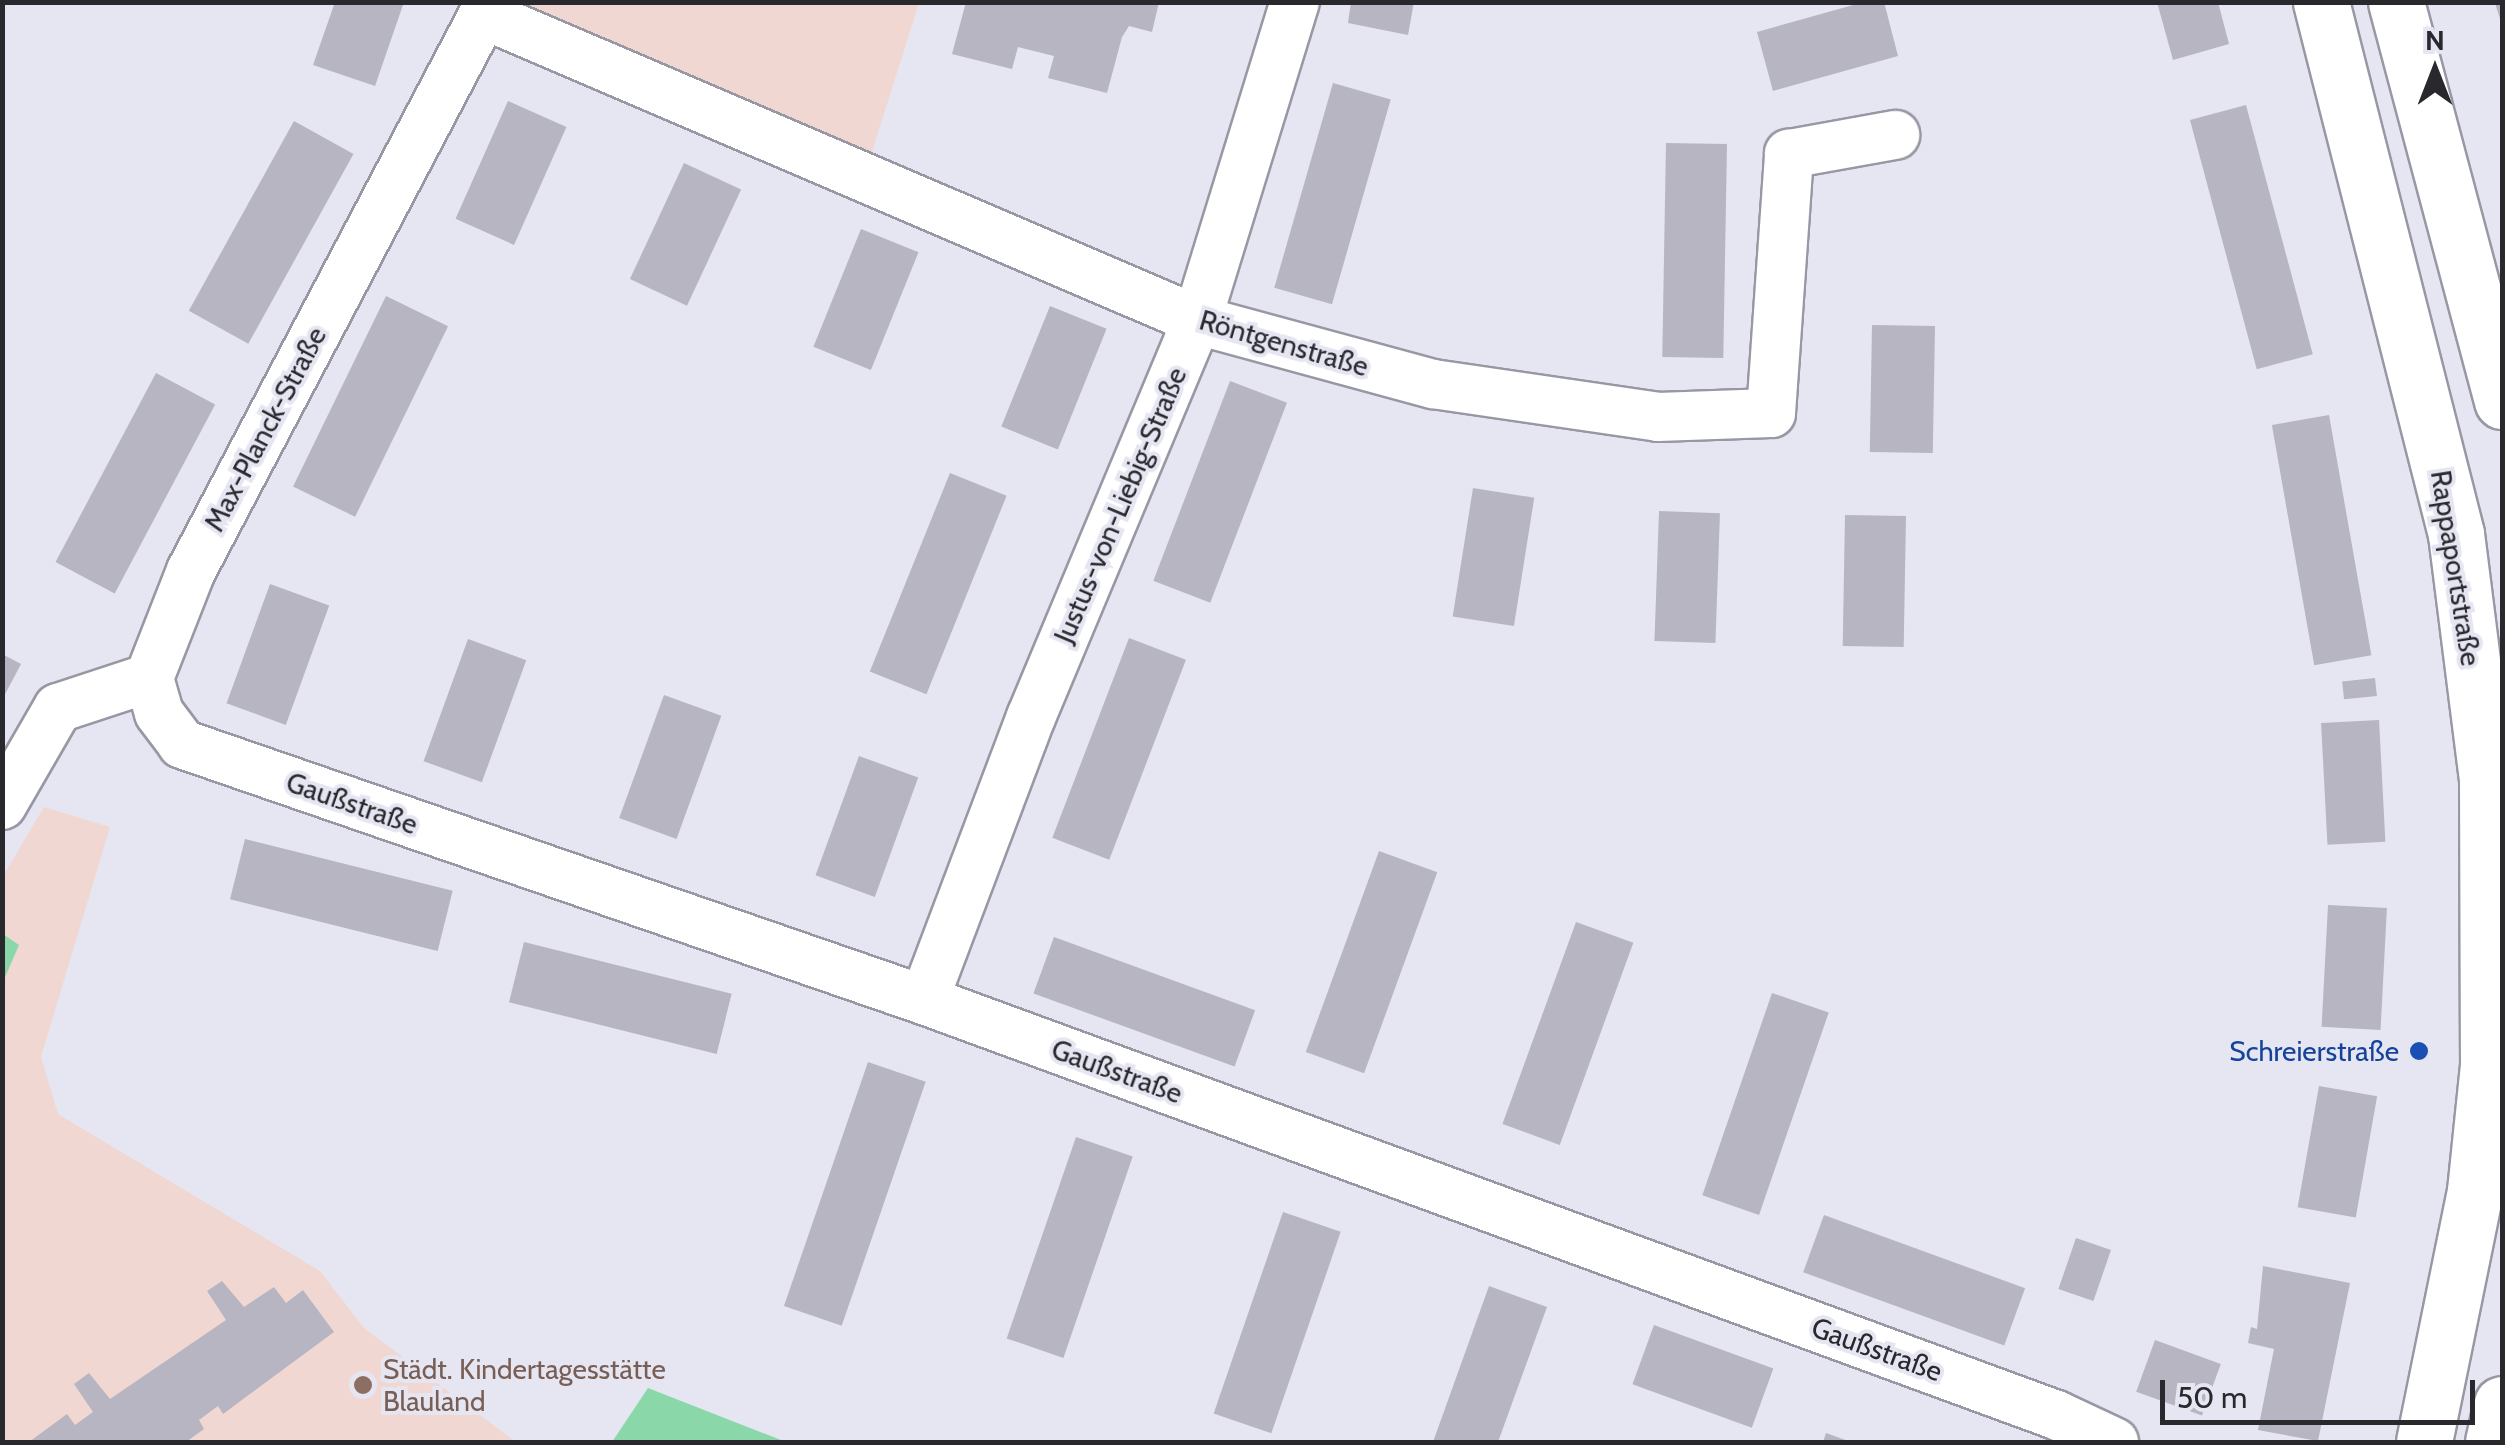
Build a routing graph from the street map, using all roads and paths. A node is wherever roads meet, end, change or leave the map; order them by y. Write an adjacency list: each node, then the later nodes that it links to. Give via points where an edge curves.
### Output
1 (1295, 2): 6 (street, Justus-von-Liebig-Straße)
2 (2321, 2): 13 (main road, Rappaportstraße, via 2456,534 2487,780 2488,1065 2475,1192)
3 (2396, 2): 7 (main road)
4 (489, 9): 6 (street, Röntgenstraße); 8 (street, Max-Planck-Straße, via 191,572)
5 (1896, 136): 6 (street, Röntgenstraße, via 1789,154 1770,412 1658,417 1433,384)
6 (1198, 320): 10 (street, Justus-von-Liebig-Straße, via 1031,717)
7 (2502, 401)
8 (149, 678): 9 (street, via 58,708); 10 (street, Gaußstraße, via 158,713 182,744)
9 (2, 805)
10 (924, 1000): 12 (street, Gaußstraße, via 2037,1408)
11 (2502, 1404): 14 (main road)
12 (2114, 1442)
13 (2424, 1442)
14 (2493, 1442)

